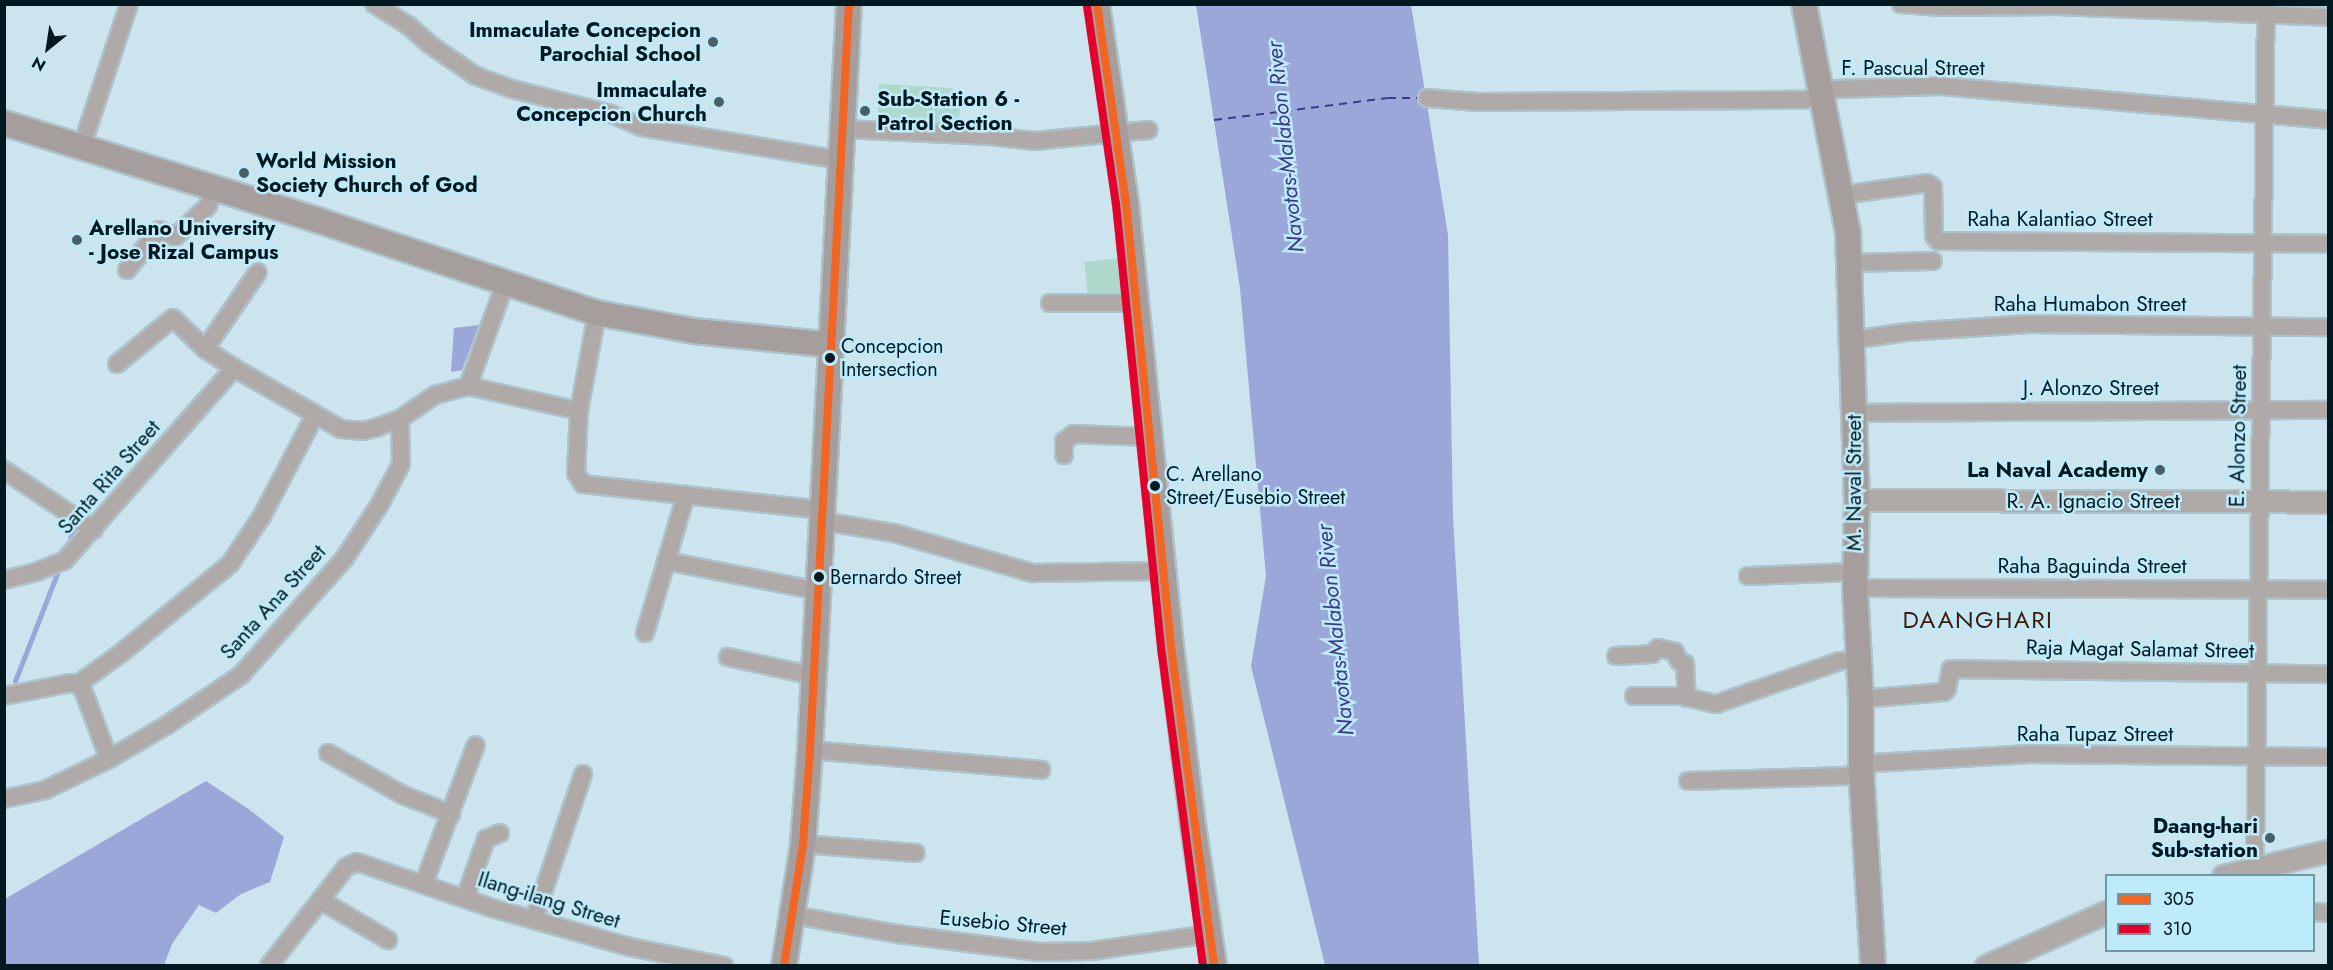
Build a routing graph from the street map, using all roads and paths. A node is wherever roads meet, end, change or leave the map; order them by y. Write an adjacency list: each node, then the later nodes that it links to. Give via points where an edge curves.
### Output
1 (129, 4): 17 (street)
2 (374, 4): 18 (street, via 476,76 512,89 611,114 640,127)
3 (849, 4): 14 (main road)
4 (1097, 4): 16 (main road)
5 (1804, 4): 9 (main road, M. Naval Street)
6 (1901, 4): 7 (street)
7 (2266, 9): 8 (street); 11 (street, E. Alonzo Street)
8 (2328, 17)
9 (1821, 94): 10 (street, F. Pascual Street, via 1805,100 1478,102); 11 (street, F. Pascual Street, via 1837,89 1941,86); 20 (main road, M. Naval Street)
10 (1426, 98)
11 (2264, 115): 12 (street, F. Pascual Street); 21 (street, E. Alonzo Street)
12 (2328, 120)
13 (4, 123): 17 (main road)
14 (843, 129): 16 (street, via 1034,141); 18 (main road)
15 (1148, 130): 16 (street)
16 (1116, 135): 29 (main road)
17 (82, 146): 19 (main road)
18 (841, 160): 34 (main road)
19 (214, 187): 25 (street, via 208,206 175,237 159,230); 27 (main road)
20 (1842, 195): 21 (street, Raha Kalantiao Street, via 1927,183 1933,187 1934,236 1938,241); 24 (main road, M. Naval Street)
21 (2263, 243): 22 (street, Raha Kalantiao Street); 31 (street, E. Alonzo Street)
22 (2328, 244)
23 (1933, 261): 24 (street)
24 (1849, 262): 33 (main road, M. Naval Street)
25 (127, 270)
26 (258, 272): 35 (street)
27 (506, 281): 30 (main road); 38 (street)
28 (1050, 303): 29 (street)
29 (1136, 303): 45 (main road)
30 (597, 313): 34 (main road, via 694,331); 41 (street)
31 (2262, 326): 32 (street, Raha Humabon Street); 33 (street, Raha Humabon Street, via 2029,324 1907,332); 39 (street, E. Alonzo Street)
32 (2328, 327)
33 (1852, 340): 42 (main road, M. Naval Street)
34 (832, 345): 52 (main road)
35 (205, 349): 36 (street, via 173,318); 37 (street)
36 (117, 364)
37 (231, 371): 43 (street); 53 (street, Santa Rita Street)
38 (468, 386): 41 (street); 44 (street, via 435,395)
39 (2261, 409): 40 (street, J. Alonzo Street); 42 (street, J. Alonzo Street); 50 (street, E. Alonzo Street)
40 (2328, 410)
41 (579, 411): 48 (street, via 576,473 583,484)
42 (1854, 413): 49 (main road, M. Naval Street)
43 (315, 415): 44 (street, via 341,429 363,431); 69 (street, via 262,516 230,564)
44 (400, 419): 79 (street, Santa Ana Street, via 401,464 344,559 300,611 241,675)
45 (1149, 437): 46 (street, via 1074,434 1064,441); 55 (main road)
46 (1064, 456)
47 (4, 470): 53 (street)
48 (686, 495): 52 (street); 54 (street)
49 (1857, 500): 50 (street, R. A. Ignacio Street); 58 (main road, M. Naval Street)
50 (2260, 502): 51 (street, R. A. Ignacio Street); 59 (street, E. Alonzo Street)
51 (2328, 502)
52 (822, 515): 55 (street, via 1032,573); 61 (main road)
53 (94, 530): 57 (street, Santa Rita Street, via 65,560)
54 (666, 561): 61 (street); 62 (street)
55 (1163, 571): 98 (main road, via 1190,806)
56 (1748, 576): 58 (street, Raha Baguinda Street)
57 (4, 580)
58 (1855, 580): 59 (street, Raha Baguinda Street); 65 (main road, M. Naval Street)
59 (2259, 590): 60 (street, Raha Baguinda Street); 66 (street, E. Alonzo Street)
60 (2328, 590)
61 (819, 591): 68 (main road)
62 (645, 633)
63 (1616, 656): 72 (street, via 1652,654 1658,648 1675,652 1685,664)
64 (728, 657): 68 (street)
65 (1859, 660): 72 (street, via 1840,661 1716,704); 73 (main road, M. Naval Street)
66 (2258, 673): 67 (street, Raja Magat Salamat Street); 73 (street, Raja Magat Salamat Street, via 1951,669 1944,692); 78 (street, E. Alonzo Street)
67 (2328, 674)
68 (814, 676): 75 (main road)
69 (78, 684): 70 (street); 79 (street)
70 (4, 696)
71 (1634, 696): 72 (street)
72 (1687, 698)
73 (1861, 699): 80 (main road, M. Naval Street)
74 (476, 745): 85 (street)
75 (810, 750): 81 (street); 87 (main road)
76 (328, 753): 85 (street, via 403,795)
77 (2328, 757): 78 (street, Raha Tupaz Street)
78 (2257, 758): 80 (street, Raha Tupaz Street, via 2030,754 1874,763); 90 (street, E. Alonzo Street)
79 (109, 759): 84 (street, Santa Ana Street, via 45,790)
80 (1861, 768): 83 (street, Raha Tupaz Street, via 1847,776); 105 (main road, M. Naval Street)
81 (1041, 770)
82 (583, 774): 97 (street)
83 (1688, 781)
84 (4, 799)
85 (451, 814): 92 (street)
86 (500, 833): 93 (street, via 486,839)
87 (803, 844): 89 (street); 96 (main road)
88 (2328, 851): 90 (street)
89 (916, 853)
90 (2255, 871): 91 (street)
91 (2236, 874)
92 (424, 883): 93 (street, Ilang-ilang Street); 94 (street, Ilang-ilang Street, via 357,861 346,867)
93 (465, 898): 97 (street, Ilang-ilang Street)
94 (322, 901): 99 (street); 101 (street)
95 (2105, 912): 106 (street)
96 (793, 915): 100 (street, Eusebio Street); 103 (main road)
97 (534, 919): 102 (street, Ilang-ilang Street, via 630,947)
98 (1210, 934): 100 (street, Eusebio Street); 104 (main road)
99 (388, 940)
100 (1062, 959)
101 (269, 966)
102 (724, 966)
103 (784, 966)
104 (1214, 966)
105 (1873, 966)
106 (1986, 966)

